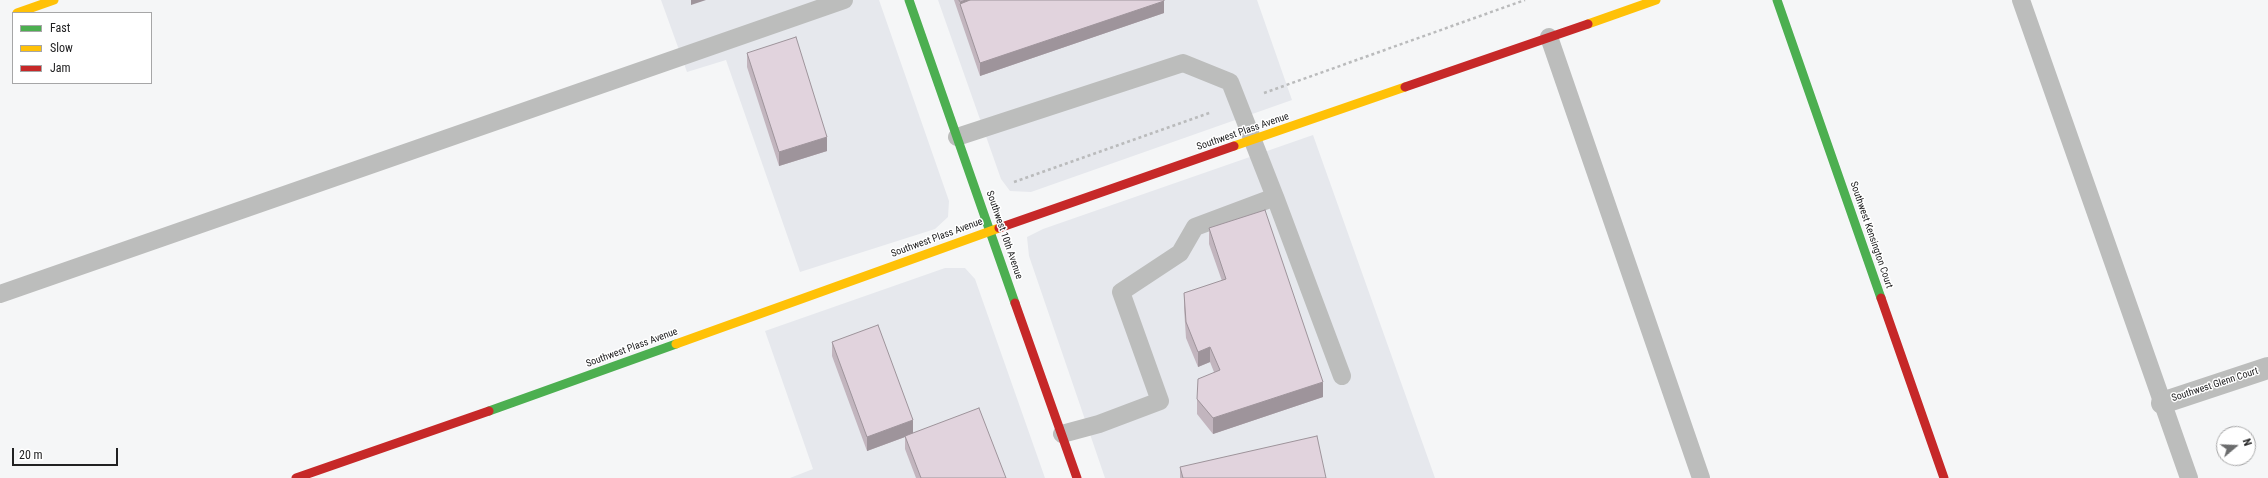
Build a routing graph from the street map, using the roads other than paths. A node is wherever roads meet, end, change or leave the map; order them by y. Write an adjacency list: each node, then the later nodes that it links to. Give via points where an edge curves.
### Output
1 (54, 0): 7 (street)
2 (844, 0): 13 (lane)
3 (909, 0): 9 (street, Southwest 10th Avenue)
4 (1656, 0): 8 (street, Southwest Plass Avenue)
5 (1777, 0): 21 (street, Southwest Kensington Court)
6 (2021, 0): 16 (lane)
7 (20, 12)
8 (1549, 37): 10 (street, Southwest Plass Avenue); 20 (lane)
9 (957, 137): 10 (lane, via 1183,62 1230,82); 12 (street, Southwest 10th Avenue)
10 (1254, 140): 11 (lane); 12 (street, Southwest Plass Avenue)
11 (1276, 197): 15 (lane); 17 (lane, via 1195,227 1180,253 1121,292 1160,401 1099,424)
12 (990, 231): 17 (street, Southwest 10th Avenue); 18 (street, Southwest Plass Avenue, via 402,443)
13 (0, 294)
14 (2268, 368): 16 (street, Southwest Glenn Court)
15 (1342, 376)
16 (2162, 403): 22 (lane)
17 (1062, 434): 19 (street, Southwest 10th Avenue)
18 (296, 478)
19 (1077, 478)
20 (1701, 478)
21 (1944, 478)
22 (2188, 478)

